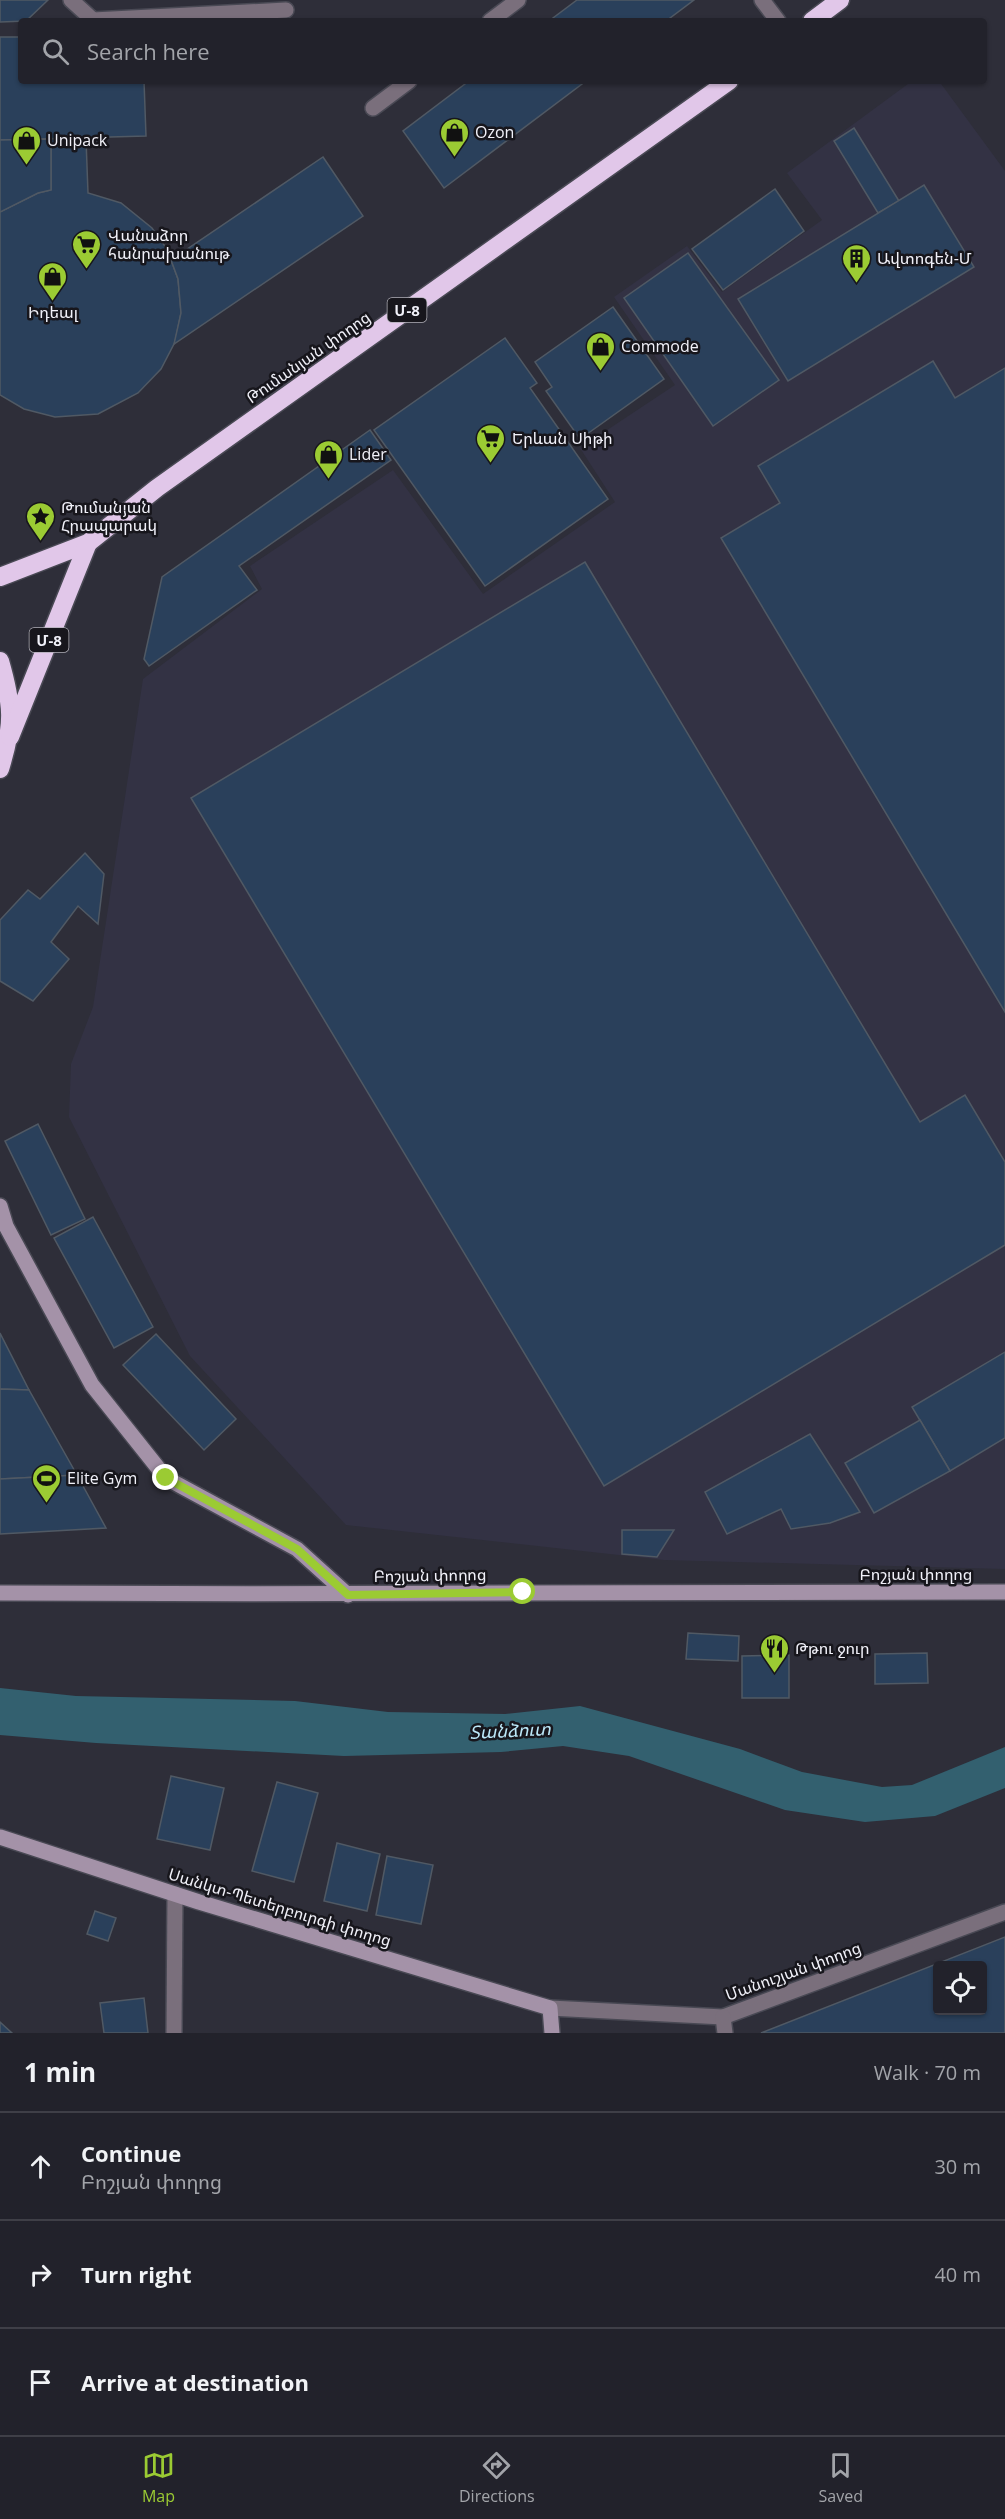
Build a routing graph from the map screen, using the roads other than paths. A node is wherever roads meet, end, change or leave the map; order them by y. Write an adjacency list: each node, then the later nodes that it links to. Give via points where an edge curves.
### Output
1 (71, 0): 6 (street)
2 (518, 0): 8 (street)
3 (762, 0): 9 (street)
4 (840, 0): 10 (highway)
5 (286, 10): 7 (street)
6 (91, 18)
7 (132, 18)
8 (494, 18)
9 (776, 18)
10 (816, 18)
11 (405, 84): 13 (street)
12 (725, 84): 14 (highway, Թումանյան փողոց / Մ-8, via 157,488)
13 (373, 108)
14 (88, 543): 15 (highway, Մ-8); 17 (highway, Մ-8)
15 (0, 577)
16 (0, 661): 17 (highway, via 10,697)
17 (10, 737): 18 (highway)
18 (0, 769)
19 (0, 1206): 22 (street, via 6,1226 92,1385 166,1478 297,1549)
20 (1005, 1592): 22 (street, Բոշյան փողոց)
21 (0, 1593): 22 (street, Բոշյան փողոց)
22 (348, 1595)
23 (0, 1838): 24 (street, Սանկտ-Պետերբուրգի փողոց)
24 (175, 1894): 26 (street, Սանկտ-Պետերբուրգի փողոց); 28 (street)
25 (1005, 1912): 27 (street, Մանուշյան փողոց)
26 (550, 2008): 27 (street, Մանուշյան փողոց); 29 (street)
27 (723, 2017): 30 (street)
28 (174, 2033)
29 (552, 2033)
30 (725, 2033)

